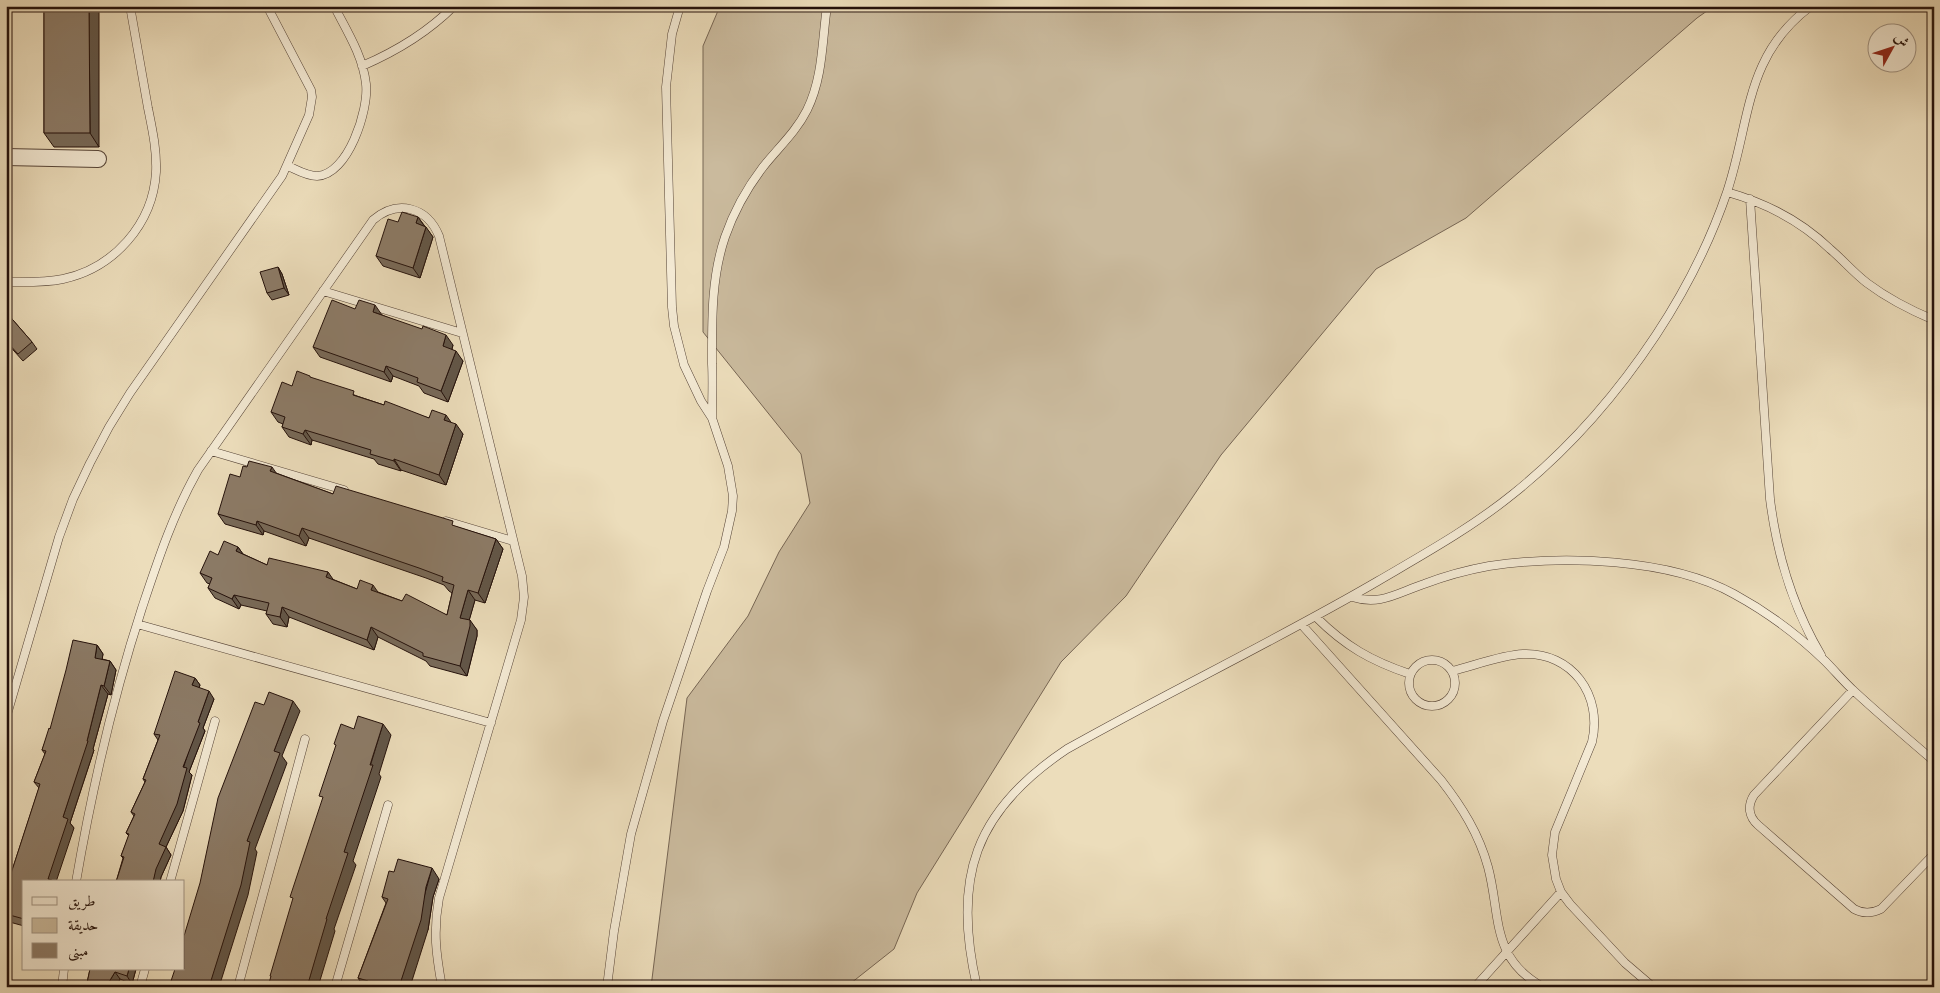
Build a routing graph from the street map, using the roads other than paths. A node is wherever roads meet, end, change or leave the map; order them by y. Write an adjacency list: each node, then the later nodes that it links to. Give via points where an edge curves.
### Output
1 (130, 6): 14 (lane, via 156,154 154,188 144,218 126,244 90,269 49,281)
2 (267, 6): 11 (lane, via 312,97 309,114)
3 (334, 6): 8 (lane)
4 (454, 6): 8 (lane, via 404,46)
5 (680, 6): 18 (lane, via 671,43 666,87 672,306 684,365)
6 (827, 6): 18 (lane, via 820,70 813,98 800,124 748,188 725,237 714,290)
7 (1812, 6): 12 (lane, via 1781,34 1756,76)
8 (362, 66): 11 (lane, via 366,85 363,117 351,145 338,164 317,176)
9 (6, 157): 10 (street)
10 (98, 159)
11 (288, 166): 31 (lane, via 108,427 73,499 59,537)
12 (1727, 192): 13 (lane); 23 (lane, via 1698,262 1674,306 1632,368 1577,434 1506,499 1455,536)
13 (1750, 198): 16 (lane, via 1773,208 1814,234 1868,284); 27 (lane, via 1774,528 1787,584)
14 (6, 282)
15 (323, 291): 17 (lane); 17 (lane, via 373,220 388,210 416,210 430,221 439,236); 19 (lane)
16 (1934, 320)
17 (462, 333): 22 (lane)
18 (712, 418): 49 (lane, via 731,481 730,529 684,656 646,777 621,882)
19 (212, 451): 20 (lane); 25 (lane, via 187,489 171,523)
20 (353, 493)
21 (438, 519): 22 (lane)
22 (513, 541): 33 (lane, via 524,587 523,608)
23 (1352, 597): 24 (lane); 27 (lane, via 1384,599 1454,574 1520,562 1570,561 1638,566 1686,576 1732,593 1776,621)
24 (1316, 617): 26 (lane); 29 (lane, via 1349,646 1382,664)
25 (137, 624): 33 (lane); 38 (lane, via 108,726)
26 (1302, 625): 41 (lane, via 1456,800 1476,836 1488,867 1497,923); 50 (lane, via 1067,749 1017,788 984,835 971,868 968,886 970,948)
27 (1825, 661): 30 (lane)
28 (1452, 671): 29 (lane, via 1441,662 1427,660); 29 (lane, via 1452,694 1441,704 1433,706 1413,696); 40 (lane, via 1509,656 1533,654 1566,666 1589,694 1595,730 1553,844 1553,867)
29 (1410, 674)
30 (1853, 690): 35 (lane); 37 (lane, via 1754,796 1750,806 1751,817 1854,908 1865,913 1880,909)
31 (6, 718)
32 (215, 721): 39 (lane)
33 (491, 723): 48 (lane, via 439,898 436,959)
34 (305, 739): 46 (lane)
35 (1934, 761)
36 (388, 804): 47 (lane)
37 (1934, 854)
38 (76, 880)
39 (171, 880)
40 (1561, 892): 41 (lane); 53 (lane, via 1597,934)
41 (1507, 952): 51 (lane); 52 (lane, via 1525,974)
42 (64, 970): 44 (lane)
43 (145, 970): 45 (lane)
44 (62, 987)
45 (140, 987)
46 (238, 987)
47 (335, 987)
48 (442, 987)
49 (607, 987)
50 (977, 987)
51 (1475, 987)
52 (1543, 987)
53 (1653, 987)

